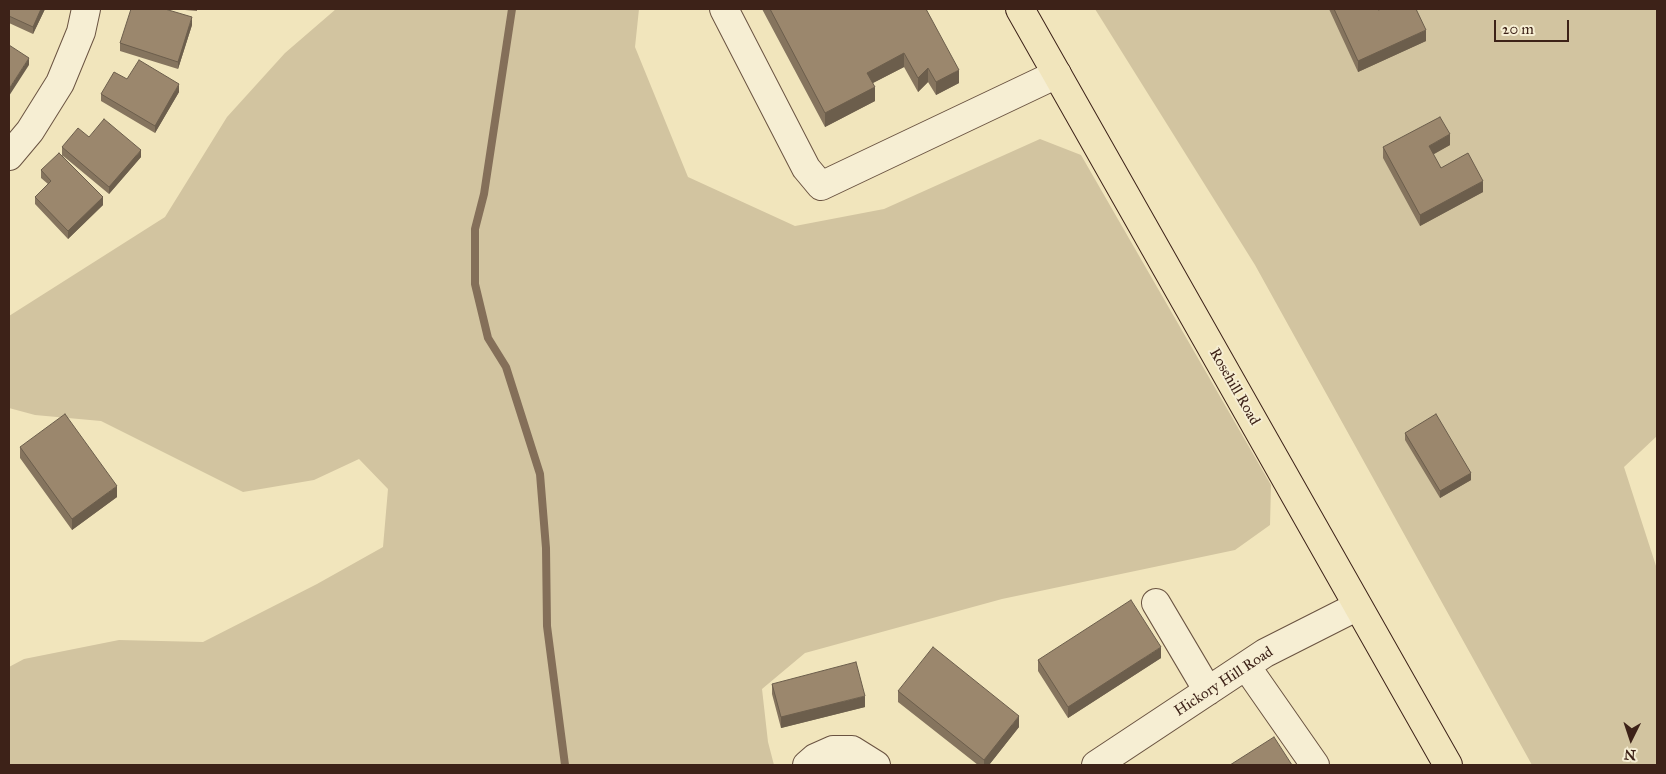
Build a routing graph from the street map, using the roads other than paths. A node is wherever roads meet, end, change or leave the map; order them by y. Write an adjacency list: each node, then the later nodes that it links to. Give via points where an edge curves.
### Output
1 (86, 9): 5 (street, via 81,32 60,83 30,131)
2 (724, 9): 4 (street, via 806,168 821,186)
3 (1020, 9): 4 (main road, Rosehill Road)
4 (1057, 74): 7 (main road, Rosehill Road, via 1345,582)
5 (9, 156)
6 (1156, 603): 9 (street)
7 (1356, 607): 8 (street, Hickory Hill Road); 14 (main road, Rosehill Road)
8 (1246, 666): 9 (street, Hickory Hill Road); 13 (street)
9 (1208, 691): 12 (street, Hickory Hill Road)
10 (807, 765): 11 (street, via 833,750 852,750)
11 (876, 765)
12 (1096, 765)
13 (1315, 765)
14 (1448, 765)

